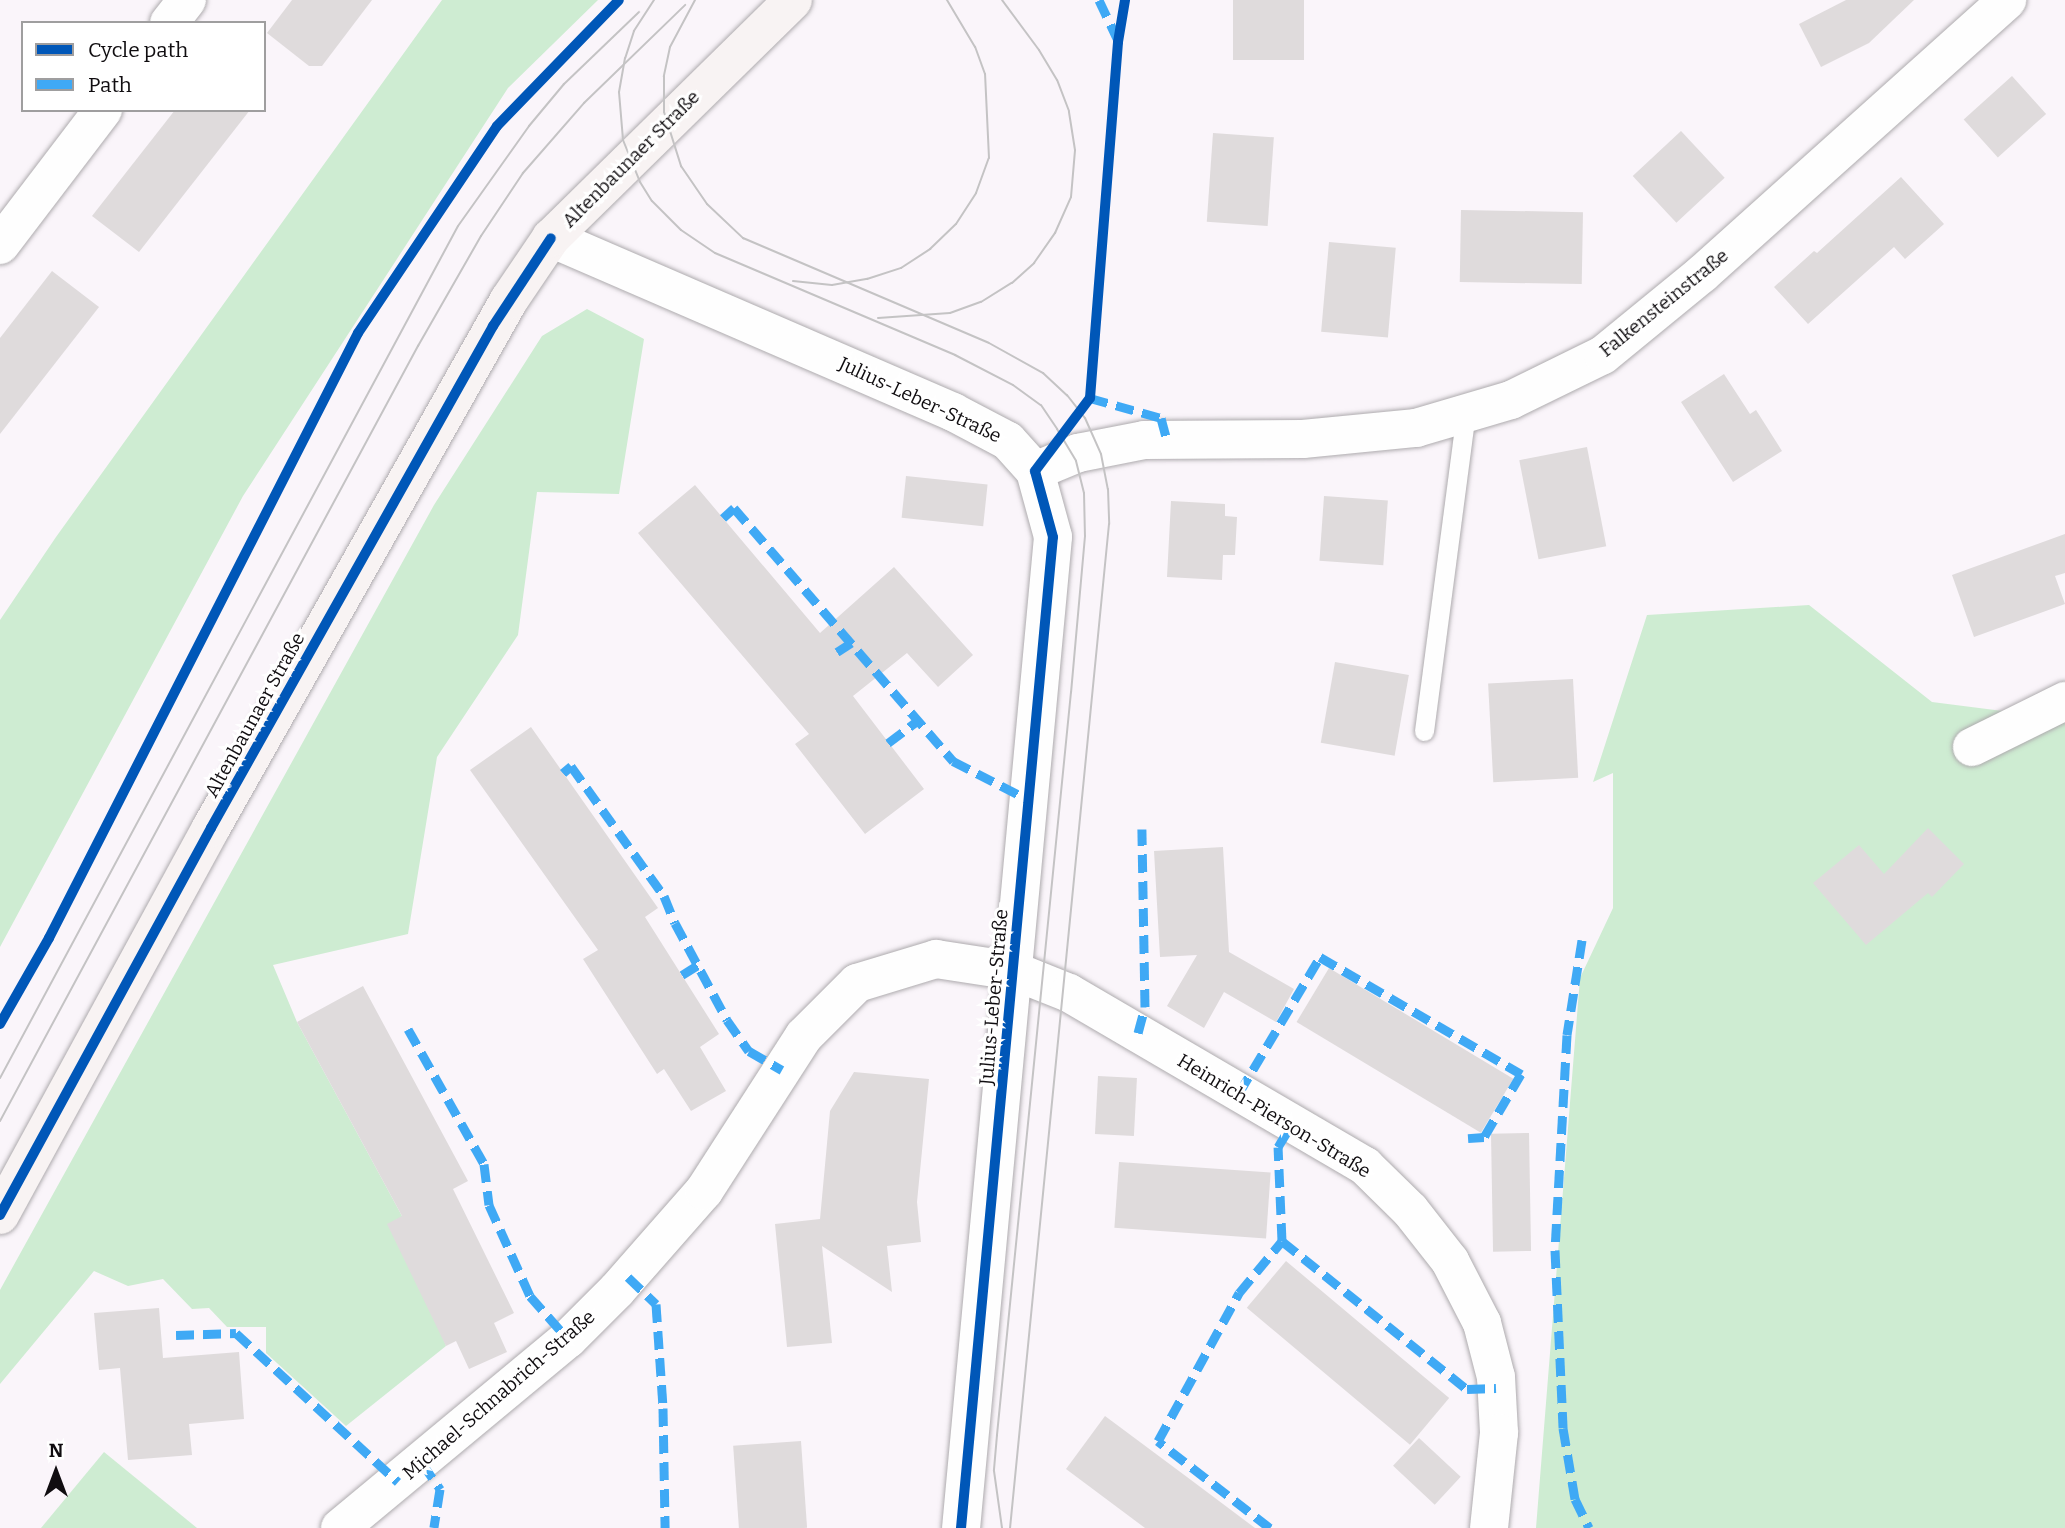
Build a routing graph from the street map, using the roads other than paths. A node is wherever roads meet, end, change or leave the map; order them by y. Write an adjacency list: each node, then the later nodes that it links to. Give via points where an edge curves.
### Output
1 (187, 0): 4 (street)
2 (793, 0): 6 (main road, Altenbaunaer Straße)
3 (2007, 0): 8 (street, Falkensteinstraße, via 1702,274 1603,355 1511,400)
4 (171, 21)
5 (101, 112): 7 (street)
6 (551, 238): 9 (street, Julius-Leber-Straße, via 953,412 1008,440); 14 (main road, Altenbaunaer Straße, via 493,326)
7 (0, 245)
8 (1466, 413): 9 (street, Falkensteinstraße, via 1416,428 1303,439 1144,440 1078,453); 11 (lane)
9 (1035, 471): 13 (street, Julius-Leber-Straße, via 1053,537)
10 (2065, 701): 12 (street)
11 (1424, 731)
12 (1972, 747)
13 (1014, 971): 15 (street, Michael-Schnabrich-Straße, via 936,959 857,983 804,1036 704,1191 617,1290 568,1339); 16 (street, Julius-Leber-Straße); 17 (street, Heinrich-Pierson-Straße, via 1069,993 1365,1167 1410,1210 1450,1261 1482,1323 1496,1377 1499,1433)
14 (0, 1215)
15 (341, 1528)
16 (961, 1528)
17 (1489, 1528)

